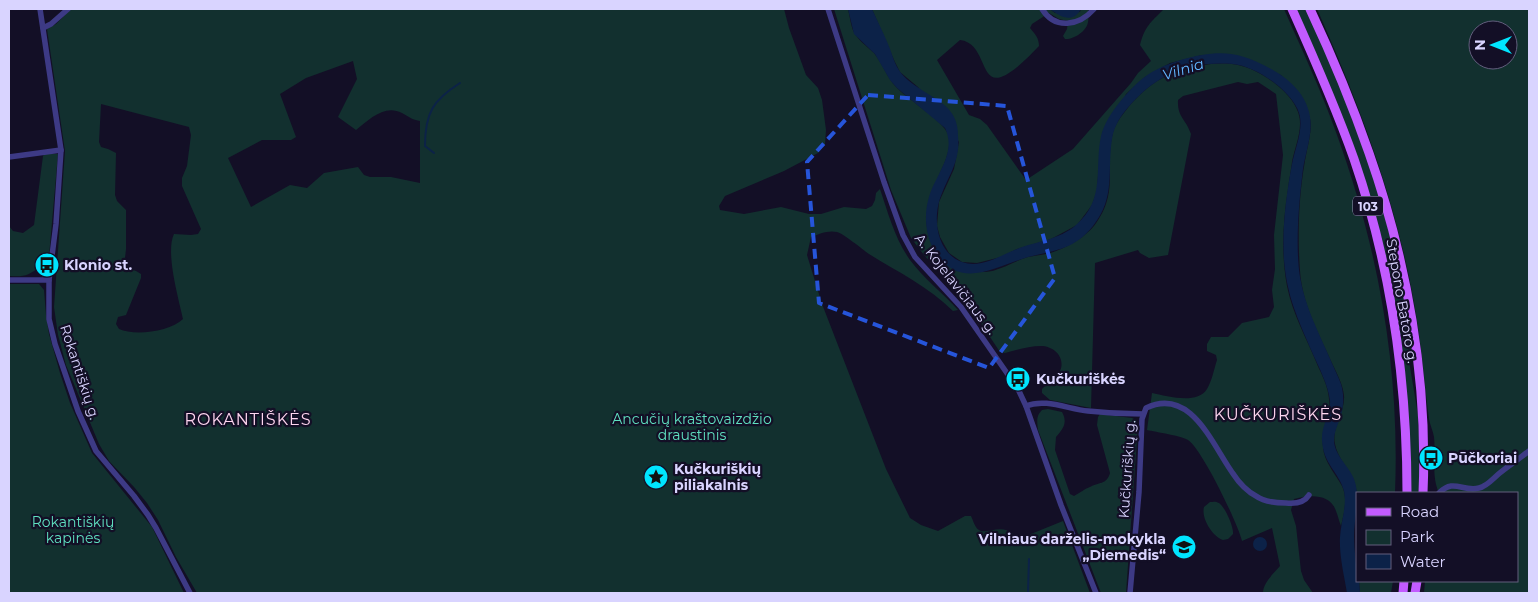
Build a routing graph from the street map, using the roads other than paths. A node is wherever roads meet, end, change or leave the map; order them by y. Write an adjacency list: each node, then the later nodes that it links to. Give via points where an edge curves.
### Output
1 (40, 9): 8 (street, Rokantiškių g.)
2 (68, 9): 8 (street)
3 (828, 9): 15 (street, A. Kojelavičiaus g., via 903,235 916,257 961,307 1010,375)
4 (1042, 9): 5 (street, via 1051,19 1070,24 1084,19)
5 (1094, 9)
6 (1292, 9): 13 (main road, Stepono Batoro g. / 103, via 1340,121 1361,182 1386,277)
7 (1310, 9): 14 (main road, Stepono Batoro g. / 103, via 1355,114 1385,202 1414,334)
8 (43, 28): 9 (street, Rokantiškių g.)
9 (61, 150): 10 (street); 12 (street, Rokantiškių g.)
10 (9, 157)
11 (9, 280): 12 (street)
12 (49, 280): 22 (street, Rokantiškių g., via 50,319 55,344 92,444 152,522)
13 (1400, 364): 14 (main road, via 1403,356 1410,357); 18 (main road, Stepono Batoro g. / 103)
14 (1418, 374): 19 (main road, Stepono Batoro g. / 103)
15 (1026, 406): 16 (street, via 1040,403 1112,414); 23 (street, A. Kojelavičiaus g.)
16 (1143, 414): 21 (street, Kučkuriškių g., via 1153,405 1167,403 1182,408 1200,422 1234,477 1265,501 1290,504); 24 (street, Kučkuriškių g.)
17 (1529, 451): 20 (street, via 1485,486 1452,485)
18 (1407, 492)
19 (1425, 492)
20 (1440, 492)
21 (1309, 495)
22 (190, 593)
23 (1096, 593)
24 (1130, 593)

